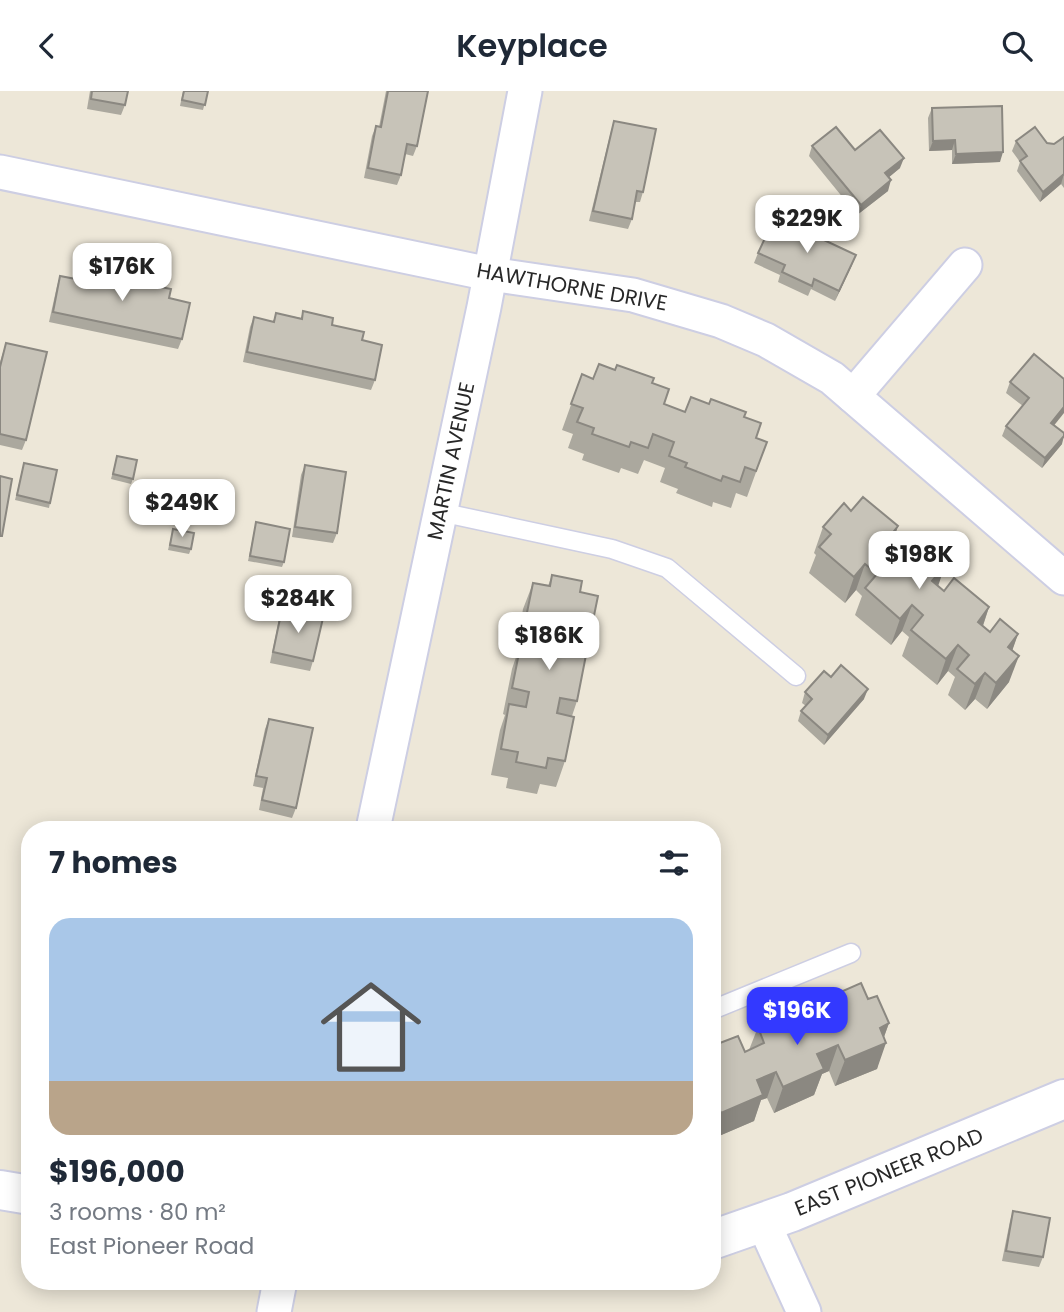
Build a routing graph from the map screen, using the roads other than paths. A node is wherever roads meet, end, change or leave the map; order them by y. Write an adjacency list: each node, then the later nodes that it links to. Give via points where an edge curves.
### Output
1 (525, 91): 4 (street, MARTIN AVENUE)
2 (0, 172): 4 (street, HAWTHORNE DRIVE)
3 (965, 265): 5 (street)
4 (490, 274): 5 (street, HAWTHORNE DRIVE, via 633,295 685,308 774,344); 6 (street, MARTIN AVENUE)
5 (853, 396): 7 (street, HAWTHORNE DRIVE)
6 (440, 512): 8 (lane, via 612,549 667,568); 9 (street, MARTIN AVENUE)
7 (1064, 578)
8 (796, 676)
9 (375, 821)
10 (851, 953): 11 (lane)
11 (721, 1006)
12 (1064, 1099): 15 (main road, EAST PIONEER ROAD)
13 (0, 1189): 14 (main road)
14 (21, 1193)
15 (763, 1222): 16 (main road, EAST PIONEER ROAD); 19 (street)
16 (721, 1237)
17 (278, 1290): 18 (street)
18 (274, 1312)
19 (804, 1312)

